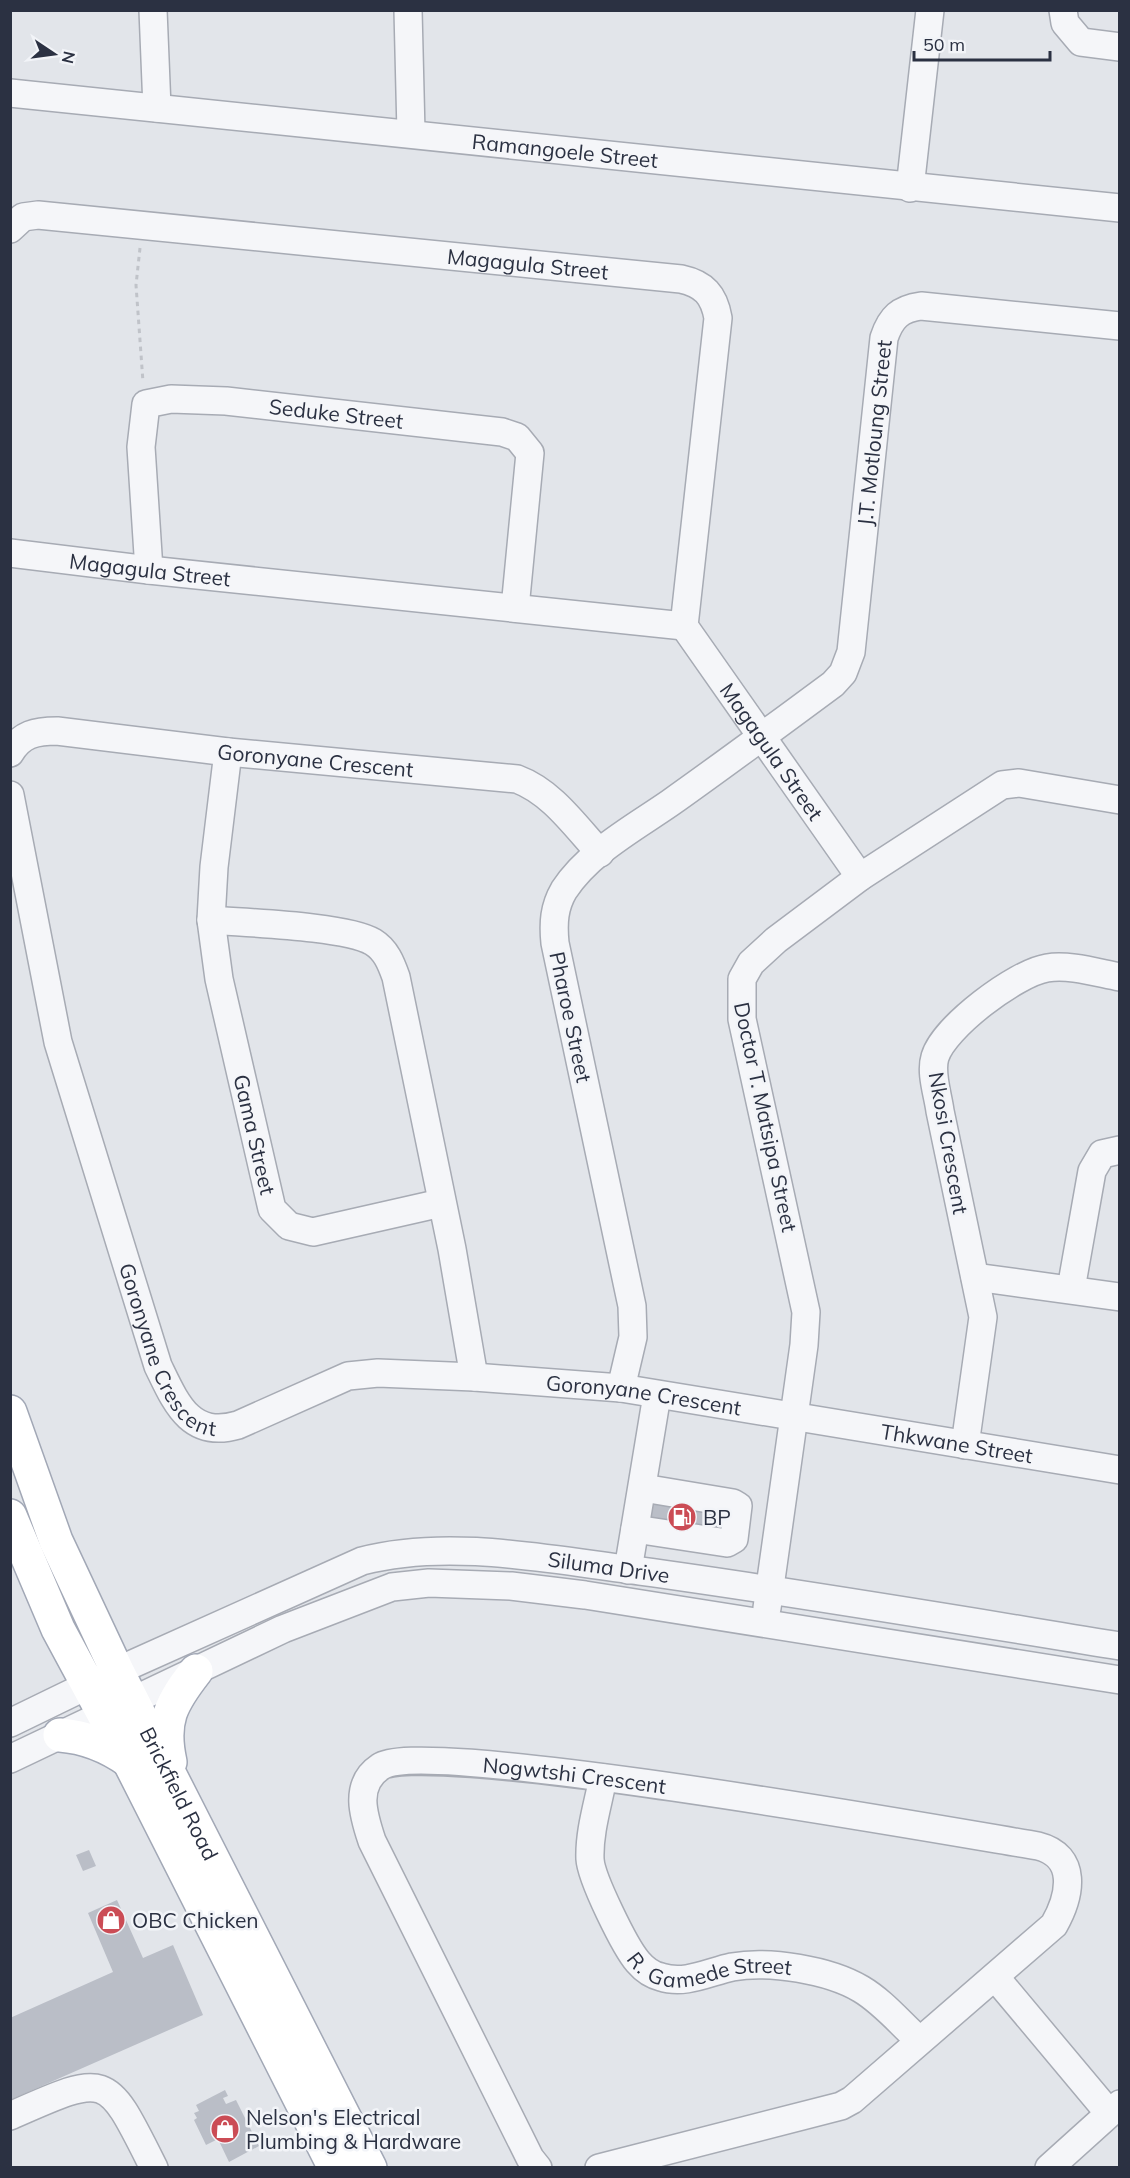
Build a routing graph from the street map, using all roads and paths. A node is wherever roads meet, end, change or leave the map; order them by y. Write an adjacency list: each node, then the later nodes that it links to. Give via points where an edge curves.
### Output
1 (153, 10): 7 (street)
2 (408, 10): 8 (street)
3 (930, 10): 9 (street)
4 (1063, 10): 5 (street, via 1065,23 1081,42)
5 (1119, 47)
6 (10, 93): 7 (street, Ramangoele Street)
7 (157, 108): 8 (street, Ramangoele Street)
8 (411, 133): 9 (street, Ramangoele Street)
9 (910, 188): 10 (street, Ramangoele Street)
10 (1119, 208)
11 (147, 225): 12 (street, Magagula Street, via 28,215); 14 (path, via 138,257 136,285); 18 (street, Magagula Street, via 681,279 702,286 713,300 718,318)
12 (10, 228)
13 (1119, 326): 19 (street, J.T. Motloung Street, via 921,306 897,314 884,338 849,660 840,677)
14 (146, 404): 16 (street, via 141,447); 17 (street, Seduke Street, via 171,399 226,401 502,432 517,437 530,453)
15 (10, 553): 16 (street, Magagula Street)
16 (149, 570): 17 (street, Magagula Street)
17 (515, 608): 18 (street, Magagula Street)
18 (684, 626): 19 (street, Magagula Street)
19 (760, 738): 24 (street, Pharoe Street); 25 (street, Magagula Street)
20 (228, 752): 21 (street, Goronyane Crescent, via 42,731 21,739); 24 (street, Goronyane Crescent, via 517,779 550,799); 26 (street, Gama Street)
21 (10, 753)
22 (10, 795): 33 (street, Goronyane Crescent, via 58,1042 158,1366 184,1413 207,1428 222,1430 348,1376 378,1373)
23 (1119, 800): 25 (street, Doctor T. Matsipa Street, via 1010,783 981,796)
24 (600, 853): 34 (street, Pharoe Street, via 565,890 554,914 553,927 632,1306 633,1337)
25 (860, 877): 37 (street, Doctor T. Matsipa Street, via 751,963 740,992 742,1019 806,1312)
26 (211, 920): 29 (street, via 346,933 373,942 383,950 396,977); 29 (street, Gama Street, via 219,979 272,1209 289,1226 313,1232)
27 (1119, 977): 30 (street, Nkosi Crescent, via 1048,968 1036,972 1011,984 959,1023 939,1048 934,1077)
28 (1119, 1150): 31 (street, via 1102,1154 1092,1171)
29 (441, 1203): 33 (street)
30 (975, 1277): 31 (street); 38 (street, Nkosi Crescent, via 983,1317)
31 (1071, 1289): 32 (street)
32 (1119, 1297)
33 (474, 1377): 34 (street, Goronyane Crescent)
34 (621, 1388): 35 (street, Goronyane Crescent)
35 (657, 1395): 37 (street, Goronyane Crescent); 40 (street)
36 (10, 1412): 50 (main road, Brickfield Road, via 56,1541)
37 (793, 1418): 38 (street, Thkwane Street); 46 (street, Doctor T. Matsipa Street)
38 (965, 1445): 39 (street, Thkwane Street)
39 (1119, 1470)
40 (643, 1488): 42 (street); 43 (street, via 738,1506 732,1541)
41 (10, 1516): 53 (main road, Brickfield Road, via 58,1629)
42 (635, 1529): 43 (street); 44 (street)
43 (695, 1538): 45 (street)
44 (628, 1570): 45 (street, Siluma Drive); 50 (street, Siluma Drive, via 476,1553 393,1553 362,1562)
45 (688, 1578): 46 (street, Siluma Drive); 47 (street)
46 (768, 1590): 48 (street, Doctor T. Matsipa Street); 49 (street, Siluma Drive)
47 (684, 1611): 48 (street, Siluma Drive); 51 (street, Siluma Drive, via 511,1586 408,1584 351,1601)
48 (766, 1624): 52 (street, Siluma Drive)
49 (1119, 1646)
50 (117, 1671): 53 (street, Siluma Drive); 54 (main road, Brickfield Road)
51 (196, 1671): 54 (street, Siluma Drive); 61 (main road, via 168,1712 166,1744)
52 (1119, 1680)
53 (88, 1686): 55 (main road, Brickfield Road); 56 (street, Siluma Drive)
54 (134, 1700): 55 (street, Siluma Drive); 61 (main road, Brickfield Road)
55 (104, 1715): 57 (street, Siluma Drive); 59 (main road, Brickfield Road)
56 (10, 1723)
57 (60, 1736): 58 (street, Siluma Drive); 59 (main road, via 106,1746)
58 (10, 1759)
59 (129, 1761): 67 (main road, Brickfield Road)
60 (603, 1778): 62 (street, Nogwtshi Crescent, via 1052,1850 1066,1867 1061,1914); 63 (street, R. Gamede Street, via 590,1862 630,1951 649,1972 661,1977 690,1978 763,1965 837,1978 878,2001); 69 (street, Nogwtshi Crescent, via 497,1764 409,1760 380,1766 363,1792 362,1806 372,1841)
61 (176, 1781): 68 (main road, Brickfield Road)
62 (996, 1978): 63 (street, Nogwtshi Crescent); 64 (street)
63 (919, 2040): 70 (street, Nogwtshi Crescent, via 863,2092 841,2106)
64 (1114, 2109): 71 (street)
65 (10, 2116): 66 (street, via 80,2087 106,2090 124,2108)
66 (154, 2168)
67 (335, 2168)
68 (370, 2168)
69 (538, 2168)
70 (599, 2168)
71 (1049, 2168)

